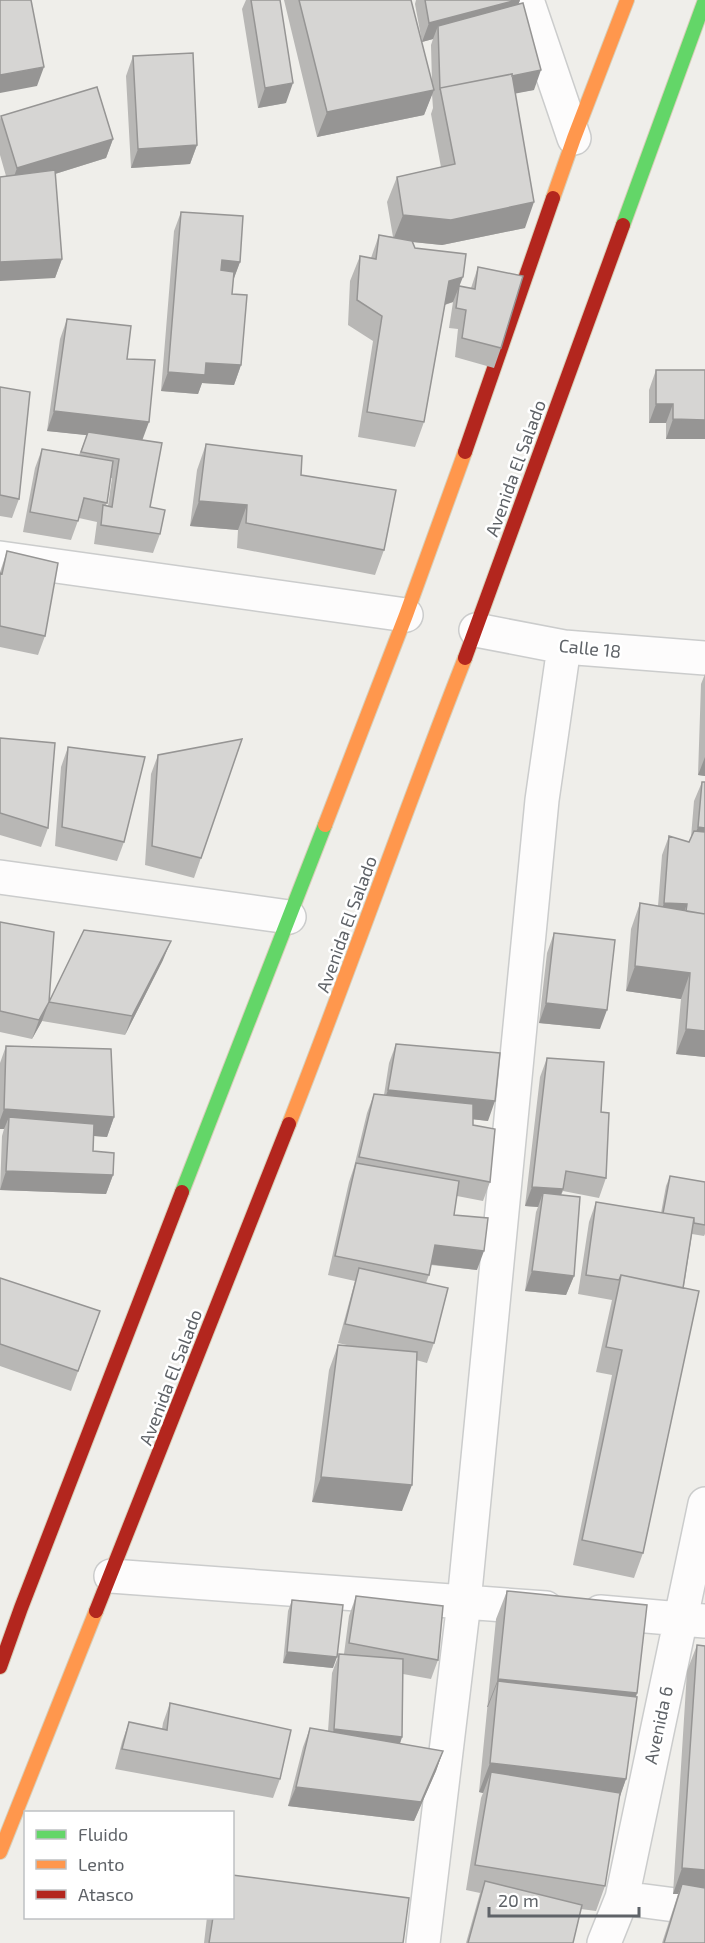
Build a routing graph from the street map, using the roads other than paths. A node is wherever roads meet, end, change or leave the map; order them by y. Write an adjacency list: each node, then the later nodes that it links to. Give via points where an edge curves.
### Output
1 (527, 0): 4 (street)
2 (627, 0): 4 (main road)
3 (705, 0): 7 (main road, Avenida El Salado)
4 (574, 138): 6 (main road)
5 (0, 558): 6 (street)
6 (406, 615): 11 (main road)
7 (476, 630): 8 (street, Calle 18); 13 (main road, Avenida El Salado, via 407,806 342,989)
8 (564, 647): 9 (street, Calle 18); 14 (street, via 542,800)
9 (705, 658)
10 (0, 878): 11 (street)
11 (289, 917): 15 (main road)
12 (705, 1504): 16 (street, Avenida 6)
13 (111, 1576): 14 (street); 18 (main road, Avenida El Salado)
14 (464, 1602): 16 (street); 21 (street)
15 (10, 1608): 17 (main road)
16 (693, 1619): 19 (street, Avenida 6)
17 (0, 1668)
18 (0, 1852)
19 (622, 1898): 20 (street); 22 (street, Avenida 6)
20 (705, 1909)
21 (423, 1943)
22 (604, 1943)

